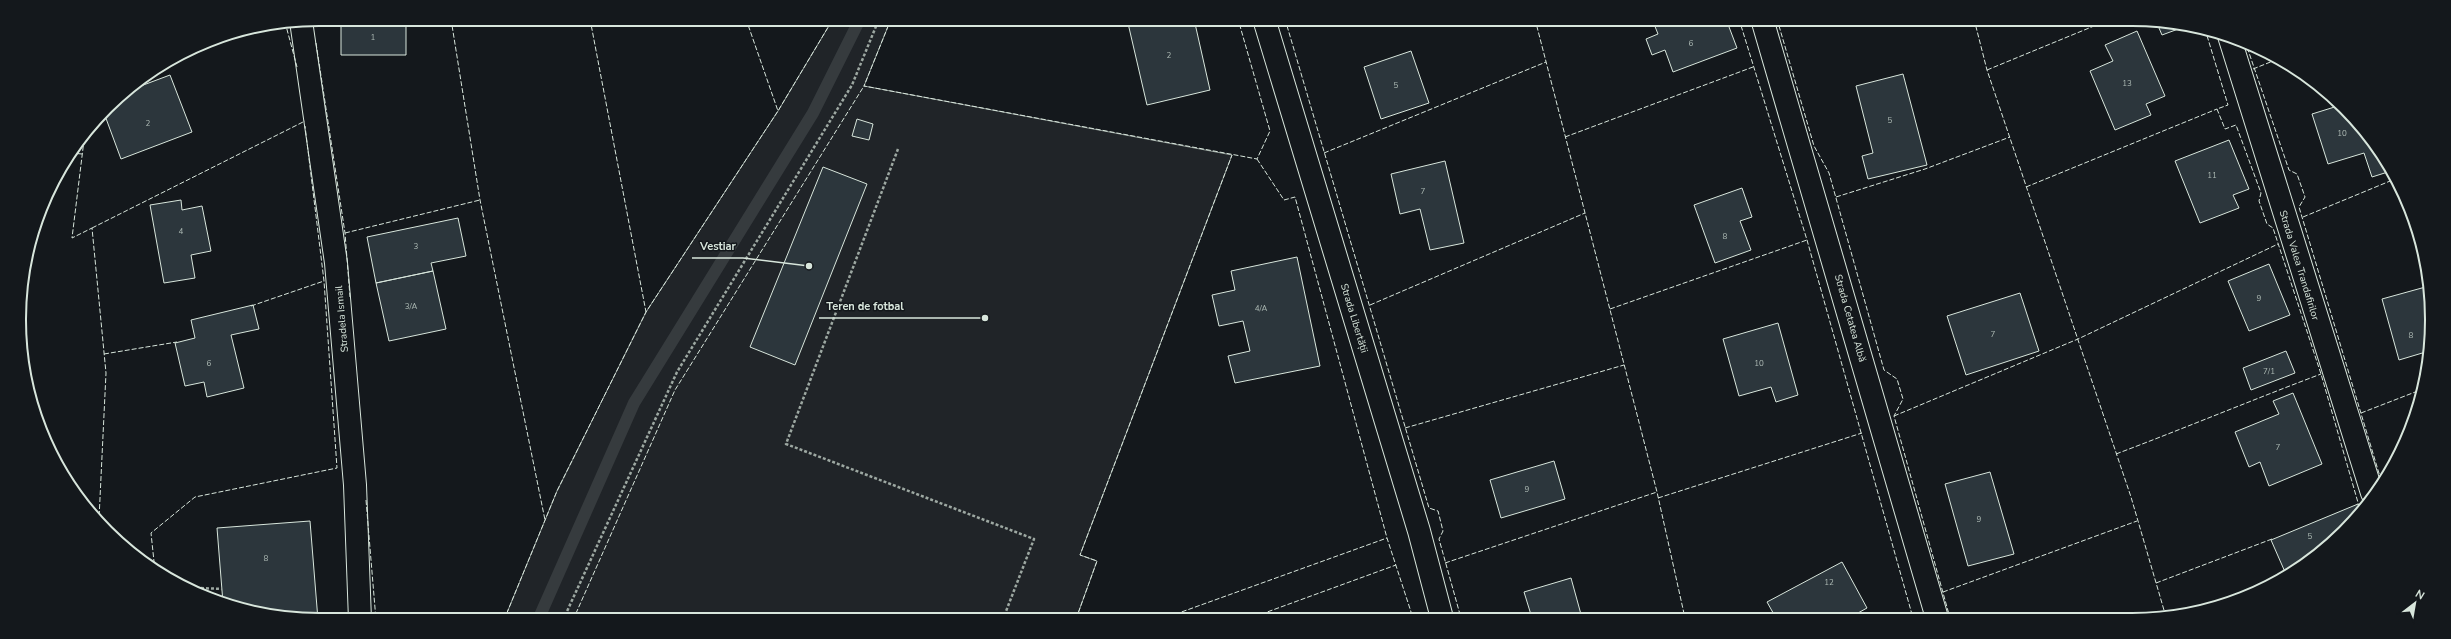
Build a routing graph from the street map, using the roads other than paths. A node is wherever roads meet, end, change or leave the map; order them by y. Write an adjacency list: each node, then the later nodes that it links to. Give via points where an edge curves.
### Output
1 (1266, 26): 7 (street, Strada Libertății, via 1419,531)
2 (1764, 26): 8 (street, Strada Cetatea Albă)
3 (302, 27): 6 (street, Stradela Ismail, via 336,263 355,485)
4 (2231, 44): 5 (street, Strada Valea Trandafirilor)
5 (2371, 489)
6 (360, 613)
7 (1441, 613)
8 (1936, 613)

